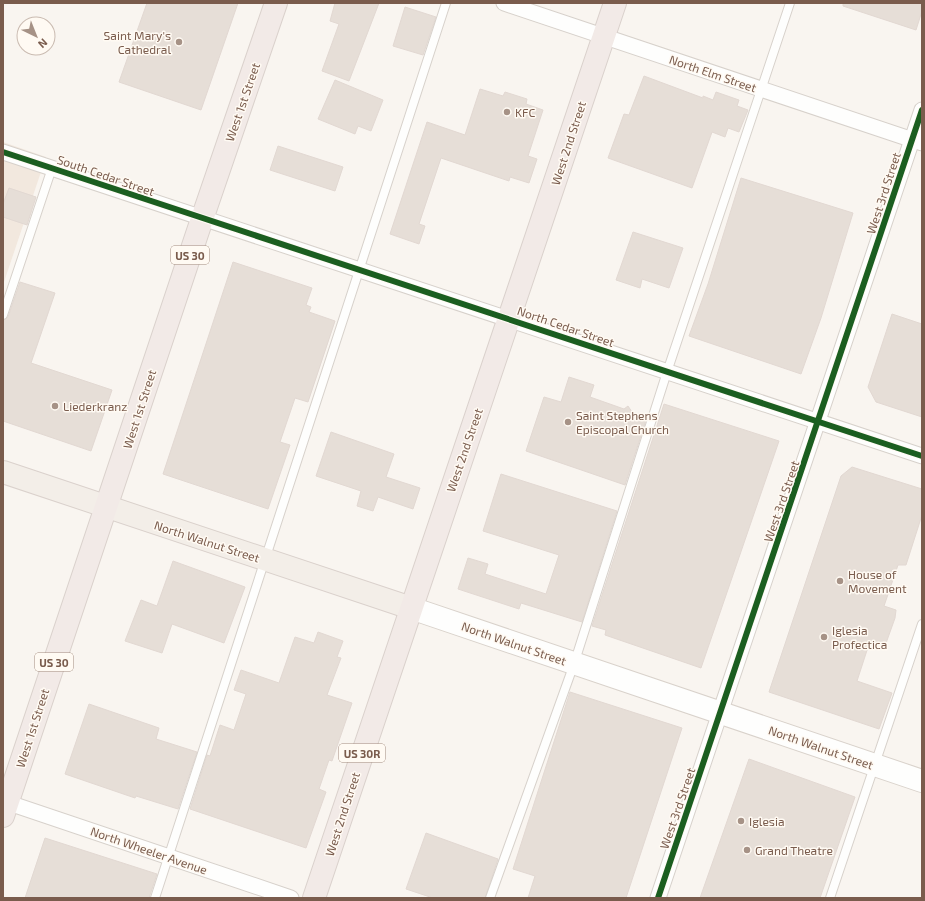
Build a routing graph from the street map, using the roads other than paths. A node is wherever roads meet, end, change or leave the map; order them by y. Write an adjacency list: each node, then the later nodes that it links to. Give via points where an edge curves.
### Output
1 (276, 3): 12 (highway, West 1st Street / US 30)
2 (446, 3): 13 (lane)
3 (504, 3): 6 (street, North Elm Street)
4 (616, 3): 6 (highway, West 2nd Street / US 30R)
5 (790, 3): 7 (lane)
6 (604, 36): 7 (street, North Elm Street); 15 (highway, West 2nd Street / US 30R)
7 (761, 89): 9 (street, North Elm Street); 16 (lane)
8 (922, 110): 9 (street, West 3rd Street)
9 (917, 142): 17 (street, West 3rd Street)
10 (3, 152): 11 (street, South Cedar Street)
11 (52, 168): 12 (street, South Cedar Street); 14 (lane)
12 (202, 219): 13 (street, North Cedar Street); 20 (highway, West 1st Street / US 30)
13 (359, 270): 15 (street, North Cedar Street); 21 (lane)
14 (3, 315)
15 (510, 319): 16 (street, North Cedar Street); 22 (highway, West 2nd Street / US 30R)
16 (667, 372): 17 (street, North Cedar Street); 24 (lane)
17 (819, 422): 18 (street, North Cedar Street); 25 (street, West 3rd Street)
18 (922, 456)
19 (3, 472): 20 (main road, North Walnut Street)
20 (106, 508): 21 (main road, North Walnut Street); 28 (highway, West 1st Street / US 30)
21 (266, 560): 22 (main road, North Walnut Street); 29 (lane)
22 (410, 608): 24 (main road, North Walnut Street); 32 (highway, West 2nd Street / US 30R)
23 (922, 624): 26 (lane)
24 (574, 664): 25 (main road, North Walnut Street); 33 (lane)
25 (720, 713): 26 (main road, North Walnut Street); 34 (street, West 3rd Street)
26 (874, 765): 27 (main road, North Walnut Street); 35 (lane)
27 (922, 781)
28 (4, 807): 29 (street, North Wheeler Avenue)
29 (169, 857): 30 (lane); 31 (street, North Wheeler Avenue)
30 (155, 898)
31 (291, 898)
32 (314, 898)
33 (490, 898)
34 (658, 898)
35 (830, 898)

